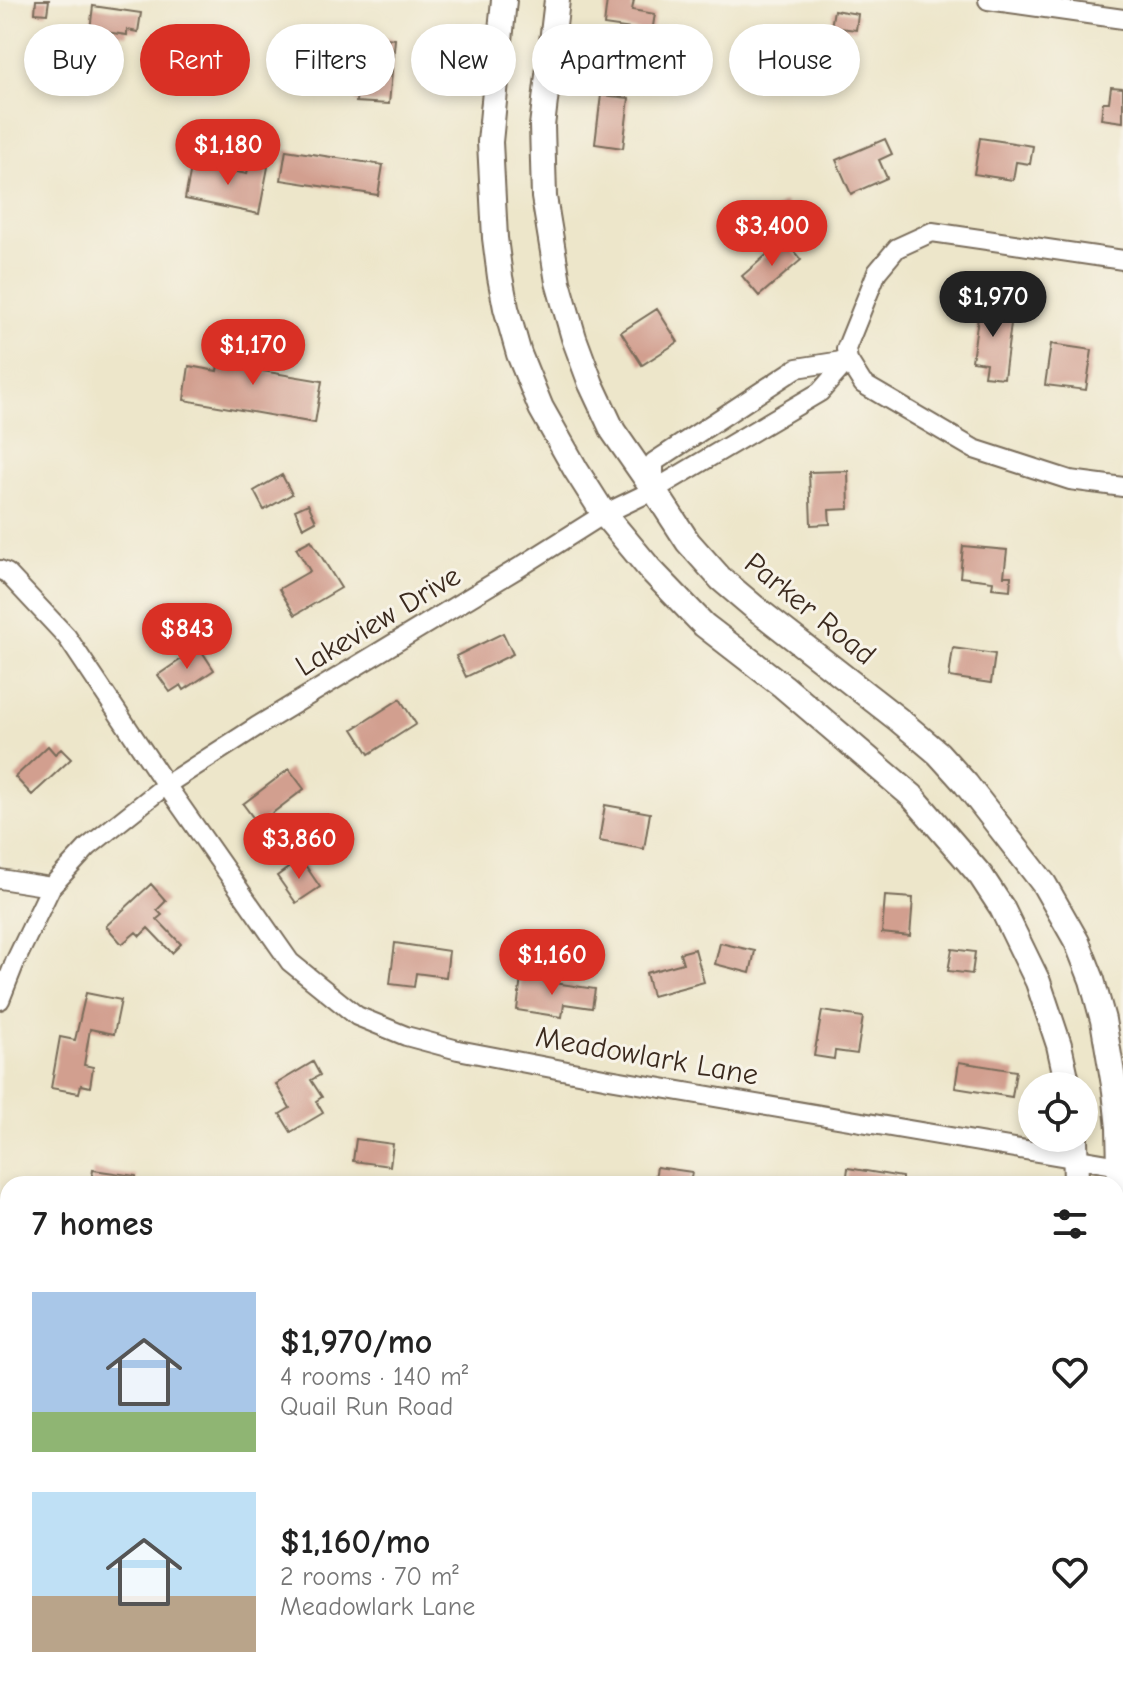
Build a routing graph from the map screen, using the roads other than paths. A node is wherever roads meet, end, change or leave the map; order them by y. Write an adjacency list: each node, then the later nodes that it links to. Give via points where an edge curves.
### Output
1 (504, 0): 9 (main road, via 490,142 500,277 519,354 541,408)
2 (557, 0): 8 (main road, Parker Road, via 542,126 544,197 558,282 591,384 613,431)
3 (988, 0): 4 (street)
4 (1123, 19)
5 (1123, 260): 6 (street, via 932,232 897,248 877,272 846,349)
6 (848, 360): 7 (street, via 863,384 974,449 1070,480); 8 (street, Lakeview Drive, via 820,392); 8 (street, via 797,368 654,462)
7 (1123, 487)
8 (654, 490): 9 (street, Lakeview Drive); 19 (main road, Parker Road, via 688,542 721,579 938,753 1044,884 1077,942 1096,993 1115,1091)
9 (604, 514): 11 (street, Lakeview Drive); 15 (main road, via 704,625 912,796 981,876 1038,982)
10 (0, 570): 11 (street, Meadowlark Lane, via 67,637)
11 (166, 785): 13 (street, Lakeview Drive, via 88,847); 16 (street, Meadowlark Lane, via 290,962 357,1016 458,1050 609,1079)
12 (0, 879): 13 (street)
13 (51, 887): 14 (street, Lakeview Drive)
14 (0, 1000)
15 (1065, 1072)
16 (1018, 1140)
17 (1076, 1152): 20 (main road)
18 (1084, 1152): 19 (street, Meadowlark Lane)
19 (1120, 1166): 21 (main road, Parker Road)
20 (1076, 1176)
21 (1120, 1176)

